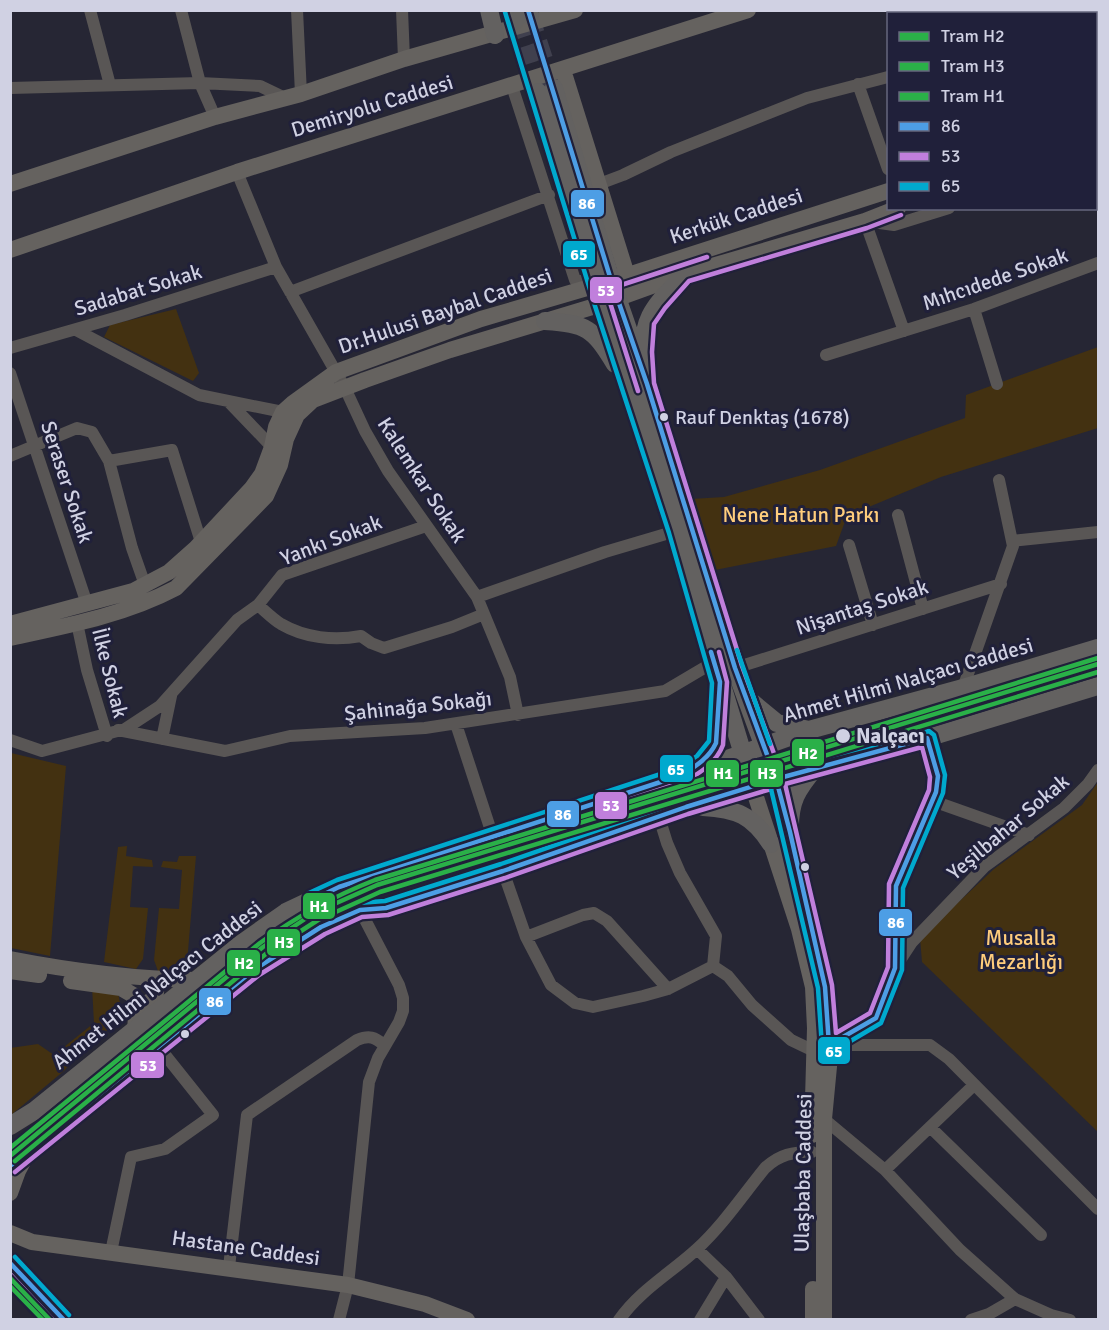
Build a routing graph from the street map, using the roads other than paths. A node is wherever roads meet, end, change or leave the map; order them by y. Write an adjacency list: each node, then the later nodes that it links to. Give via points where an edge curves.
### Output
1 (90, 10): 14 (street)
2 (181, 10): 12 (street)
3 (297, 10): 18 (street)
4 (402, 10): 9 (street)
5 (489, 10): 8 (main road)
6 (575, 10): 8 (street, Demiryolu Caddesi)
7 (748, 10): 10 (street, Demiryolu Caddesi)
8 (495, 35): 9 (street, Demiryolu Caddesi)
9 (404, 59): 18 (street, Demiryolu Caddesi)
10 (563, 70): 15 (street, Demiryolu Caddesi); 23 (street)
11 (887, 77): 13 (street)
12 (200, 83): 14 (street); 18 (street, via 260,86); 19 (street)
13 (858, 84): 20 (street); 23 (street, via 807,98)
14 (110, 85): 16 (street)
15 (512, 86): 21 (street, Demiryolu Caddesi); 25 (street)
16 (10, 88)
17 (546, 90): 33 (main road)
18 (294, 96): 19 (street, Demiryolu Caddesi)
19 (215, 117): 22 (street, Demiryolu Caddesi)
20 (887, 166)
21 (237, 172): 29 (street, Demiryolu Caddesi); 31 (street, Kalemkar Sokak)
22 (10, 184)
23 (598, 184): 33 (street)
24 (887, 191): 33 (street, Kerkük Caddesi)
25 (549, 195): 33 (street, via 575,280); 34 (street)
26 (893, 210): 28 (street, Kerkük Caddesi)
27 (943, 210): 28 (street, via 894,225)
28 (865, 221): 32 (street, Kerkük Caddesi); 39 (street)
29 (10, 250)
30 (1098, 263): 36 (street, Mıhcıdede Sokak)
31 (276, 267): 34 (street, Kalemkar Sokak); 38 (street, Sadabat Sokak)
32 (686, 274): 35 (street, Kerkük Caddesi); 44 (main road, via 658,303 647,321)
33 (612, 280): 35 (main road); 42 (street, Dr.Hulusi Baybal Caddesi, via 480,320)
34 (290, 292): 42 (street, Kalemkar Sokak)
35 (610, 301): 37 (street, Dr.Hulusi Baybal Caddesi); 44 (main road); 47 (main road)
36 (974, 309): 39 (street, Mıhcıdede Sokak); 45 (street)
37 (545, 321): 46 (street, Dr.Hulusi Baybal Caddesi); 47 (main road, via 572,323 592,333)
38 (76, 330): 40 (street, Sadabat Sokak); 48 (street, via 199,395)
39 (904, 331): 41 (street, Mıhcıdede Sokak)
40 (10, 348)
41 (826, 355)
42 (336, 372): 46 (street, Kalemkar Sokak); 49 (street, Dr.Hulusi Baybal Caddesi)
43 (10, 373): 50 (street, Seraser Sokak)
44 (647, 384): 75 (main road)
45 (997, 384)
46 (345, 388): 56 (street, Kalemkar Sokak, via 388,471); 69 (street, Dr.Hulusi Baybal Caddesi, via 313,400 297,415 266,496 176,588 130,608)
47 (633, 398): 57 (main road)
48 (228, 401): 49 (street); 51 (street)
49 (283, 412): 51 (street)
50 (34, 445): 52 (street); 53 (street, via 77,428 92,432); 65 (street, Seraser Sokak)
51 (272, 447): 60 (street, via 252,488)
52 (10, 456)
53 (109, 461): 60 (street, via 172,450); 63 (street)
54 (999, 480): 59 (street)
55 (898, 515): 67 (street)
56 (426, 526): 64 (street, Kalemkar Sokak); 66 (street, Yankı Sokak, via 282,575)
57 (676, 531): 64 (street); 74 (main road)
58 (1098, 532): 59 (street)
59 (1012, 541): 62 (street)
60 (201, 542): 63 (street, via 170,572)
61 (849, 545): 71 (street)
62 (1001, 584): 67 (street, Nişantaş Sokak); 78 (street)
63 (145, 585): 65 (street)
64 (477, 597): 68 (street, Kalemkar Sokak)
65 (87, 604): 70 (street)
66 (258, 604): 68 (street, via 280,624 316,637 361,636 384,648); 79 (street, Yankı Sokak, via 237,620)
67 (923, 609): 71 (street, Nişantaş Sokak)
68 (484, 614): 81 (street, Kalemkar Sokak, via 510,677)
69 (77, 622): 72 (street); 84 (street, İlke Sokak, via 87,670)
70 (10, 624)
71 (873, 625): 75 (street, Nişantaş Sokak)
72 (10, 638)
73 (1098, 648): 78 (main road, Ahmet Hilmi Nalçacı Caddesi)
74 (714, 662): 76 (main road); 81 (street, Şahinağa Sokağı, via 665,691)
75 (735, 668): 80 (main road)
76 (720, 682): 89 (main road); 92 (main road, via 716,743 701,763)
77 (1098, 687): 85 (main road)
78 (963, 688): 83 (main road, Ahmet Hilmi Nalçacı Caddesi)
79 (172, 693): 84 (street, Yankı Sokak, via 160,706); 86 (street)
80 (746, 696): 83 (main road, via 777,723); 88 (main road)
81 (518, 715): 82 (street, Şahinağa Sokağı)
82 (456, 724): 86 (street, Şahinağa Sokağı, via 290,736 225,751); 100 (street)
83 (808, 730): 88 (main road, Ahmet Hilmi Nalçacı Caddesi)
84 (111, 734): 86 (street, Şahinağa Sokağı); 87 (street, via 42,751)
85 (927, 738): 90 (main road); 95 (street, via 938,776)
86 (162, 739)
87 (10, 740)
88 (764, 746): 89 (main road, Ahmet Hilmi Nalçacı Caddesi); 93 (main road)
89 (742, 753): 92 (main road, Ahmet Hilmi Nalçacı Caddesi); 94 (main road)
90 (816, 767): 93 (main road); 98 (main road, via 795,795)
91 (1098, 770): 99 (street, Yeşilbahar Sokak, via 1064,808)
92 (682, 775): 100 (main road, Ahmet Hilmi Nalçacı Caddesi)
93 (776, 780): 94 (main road); 98 (street, Ulaşbaba Caddesi)
94 (753, 788): 96 (main road); 101 (street, Ulaşbaba Caddesi)
95 (933, 801): 99 (street); 107 (street, via 896,886)
96 (686, 807): 97 (main road); 101 (main road, via 739,813 756,824)
97 (659, 817): 102 (main road); 106 (street, via 680,873 716,936)
98 (790, 832): 116 (street, Ulaşbaba Caddesi, via 825,987)
99 (1029, 835): 107 (street, Yeşilbahar Sokak, via 984,867 912,942)
100 (493, 837): 110 (main road, Ahmet Hilmi Nalçacı Caddesi, via 339,887 286,912)
101 (771, 844): 116 (street, Ulaşbaba Caddesi, via 799,929)
102 (503, 871): 103 (main road, via 386,908); 104 (street)
103 (360, 910): 114 (main road, via 321,927 274,956); 115 (street, via 403,998 399,1023)
104 (526, 937): 111 (street, via 594,913 607,921); 111 (street, via 551,985 575,1003 593,1007)
105 (10, 959): 109 (street)
106 (713, 966): 111 (street); 116 (street, via 728,976 752,1005 791,1040)
107 (895, 968): 116 (street, Yeşilbahar Sokak, via 876,1018)
108 (10, 971): 112 (street, via 121,988 133,995)
109 (153, 980): 110 (street); 112 (street, via 155,996 148,1003)
110 (196, 980): 113 (main road, Ahmet Hilmi Nalçacı Caddesi)
111 (668, 989)
112 (137, 1005): 113 (street)
113 (135, 1030): 118 (main road, Ahmet Hilmi Nalçacı Caddesi)
114 (158, 1046): 123 (main road); 133 (street, via 213,1115 165,1149 131,1157)
115 (384, 1046): 135 (street, via 376,1038 366,1036 357,1040 247,1115); 137 (street, via 372,1070 367,1095)
116 (822, 1048): 117 (street, via 930,1045); 119 (street, Ulaşbaba Caddesi); 124 (street, Ulaşbaba Caddesi)
117 (974, 1084): 121 (street); 128 (street)
118 (34, 1111): 120 (main road, Ahmet Hilmi Nalçacı Caddesi); 122 (street)
119 (824, 1119): 126 (street); 147 (street, Ulaşbaba Caddesi)
120 (10, 1126)
121 (930, 1127): 126 (street); 130 (street)
122 (10, 1132)
123 (28, 1152): 125 (main road); 127 (street)
124 (812, 1152): 132 (street, via 784,1154 774,1160); 146 (street, Ulaşbaba Caddesi)
125 (10, 1166)
126 (885, 1170): 138 (street, via 960,1250)
127 (10, 1193)
128 (1098, 1209)
129 (12, 1231): 131 (street, Hastane Caddesi)
130 (1041, 1235)
131 (32, 1242): 133 (street, Hastane Caddesi); 134 (street, via 20,1253)
132 (697, 1249): 136 (street); 139 (street, via 651,1285)
133 (111, 1252): 135 (street, Hastane Caddesi)
134 (16, 1267): 141 (street)
135 (229, 1267): 137 (street, Hastane Caddesi)
136 (726, 1277): 144 (street); 145 (street)
137 (348, 1285): 142 (street); 143 (street, Hastane Caddesi, via 425,1304)
138 (1015, 1299): 140 (street); 148 (street)
139 (624, 1318)
140 (1065, 1319)
141 (64, 1320)
142 (339, 1320)
143 (467, 1320)
144 (700, 1320)
145 (759, 1320)
146 (813, 1320)
147 (824, 1320)
148 (971, 1320)

